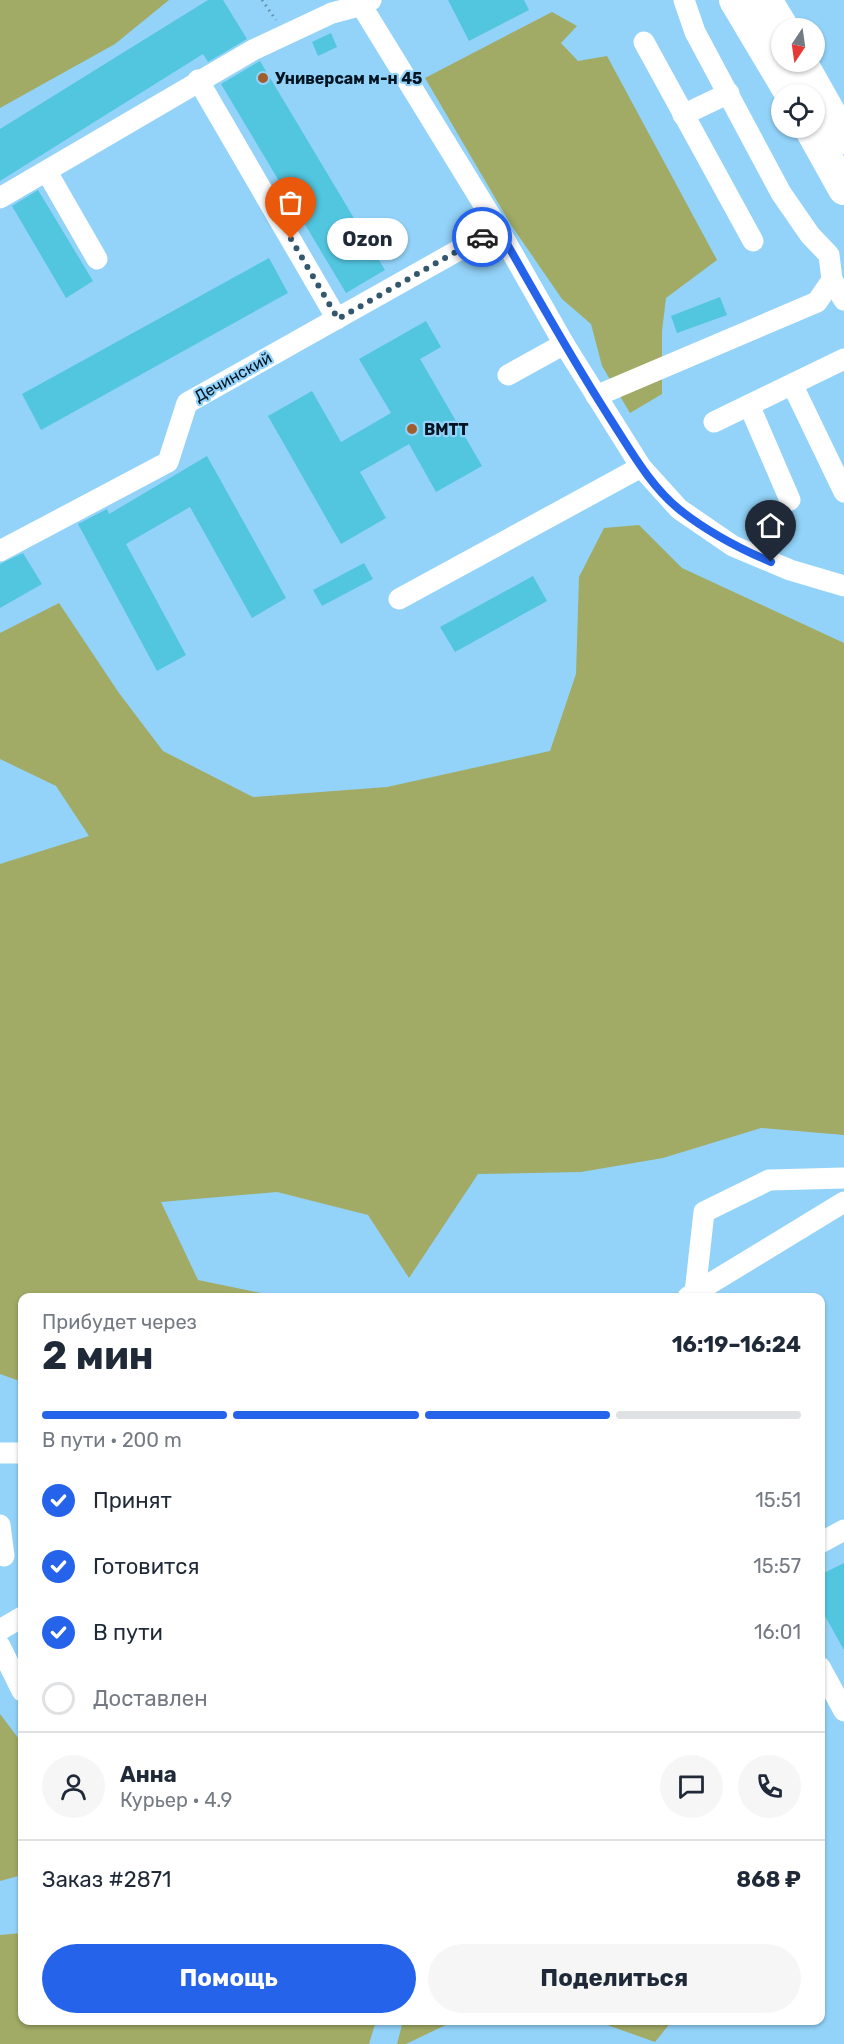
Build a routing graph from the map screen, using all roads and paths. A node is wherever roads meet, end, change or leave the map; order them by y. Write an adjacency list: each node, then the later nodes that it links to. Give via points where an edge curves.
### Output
1 (262, 0): 7 (path)
2 (684, 0): 12 (street, via 695,32)
3 (735, 0): 11 (highway)
4 (766, 0): 6 (highway)
5 (364, 2): 7 (street); 19 (street)
6 (777, 18)
7 (285, 35): 10 (street)
8 (644, 42): 13 (street)
9 (807, 72): 15 (highway)
10 (198, 80): 16 (street); 24 (street)
11 (785, 84)
12 (729, 93): 13 (street); 22 (street, via 781,193 829,255)
13 (683, 115): 20 (street)
14 (816, 138): 17 (highway)
15 (844, 138)
16 (47, 172): 18 (street); 21 (street)
17 (844, 189)
18 (0, 198)
19 (498, 228): 24 (street, Дечинский); 25 (street)
20 (753, 241)
21 (97, 259)
22 (832, 280): 23 (street); 29 (street, via 817,302)
23 (844, 300)
24 (338, 319): 35 (street, Дечинский, via 187,404 168,462)
25 (564, 344): 27 (street); 29 (street)
26 (842, 366): 28 (street)
27 (508, 375)
28 (793, 386): 30 (street); 33 (street)
29 (596, 396): 32 (street)
30 (748, 405): 31 (street); 34 (street)
31 (714, 422)
32 (642, 467): 36 (street, via 679,509 733,546 790,570); 37 (street)
33 (844, 492)
34 (790, 501)
35 (0, 551)
36 (844, 586)
37 (399, 599)
38 (844, 1178): 40 (street, via 769,1180 704,1212)
39 (844, 1202): 41 (street)
40 (692, 1293)
41 (695, 1293)
42 (0, 1453): 43 (street)
43 (18, 1453)
44 (0, 1525): 47 (street)
45 (844, 1530): 46 (street)
46 (825, 1540)
47 (4, 1556)
48 (18, 1619): 49 (street)
49 (0, 1630)
50 (0, 1646): 52 (street)
51 (825, 1676): 53 (street)
52 (18, 1683)
53 (844, 1711)

